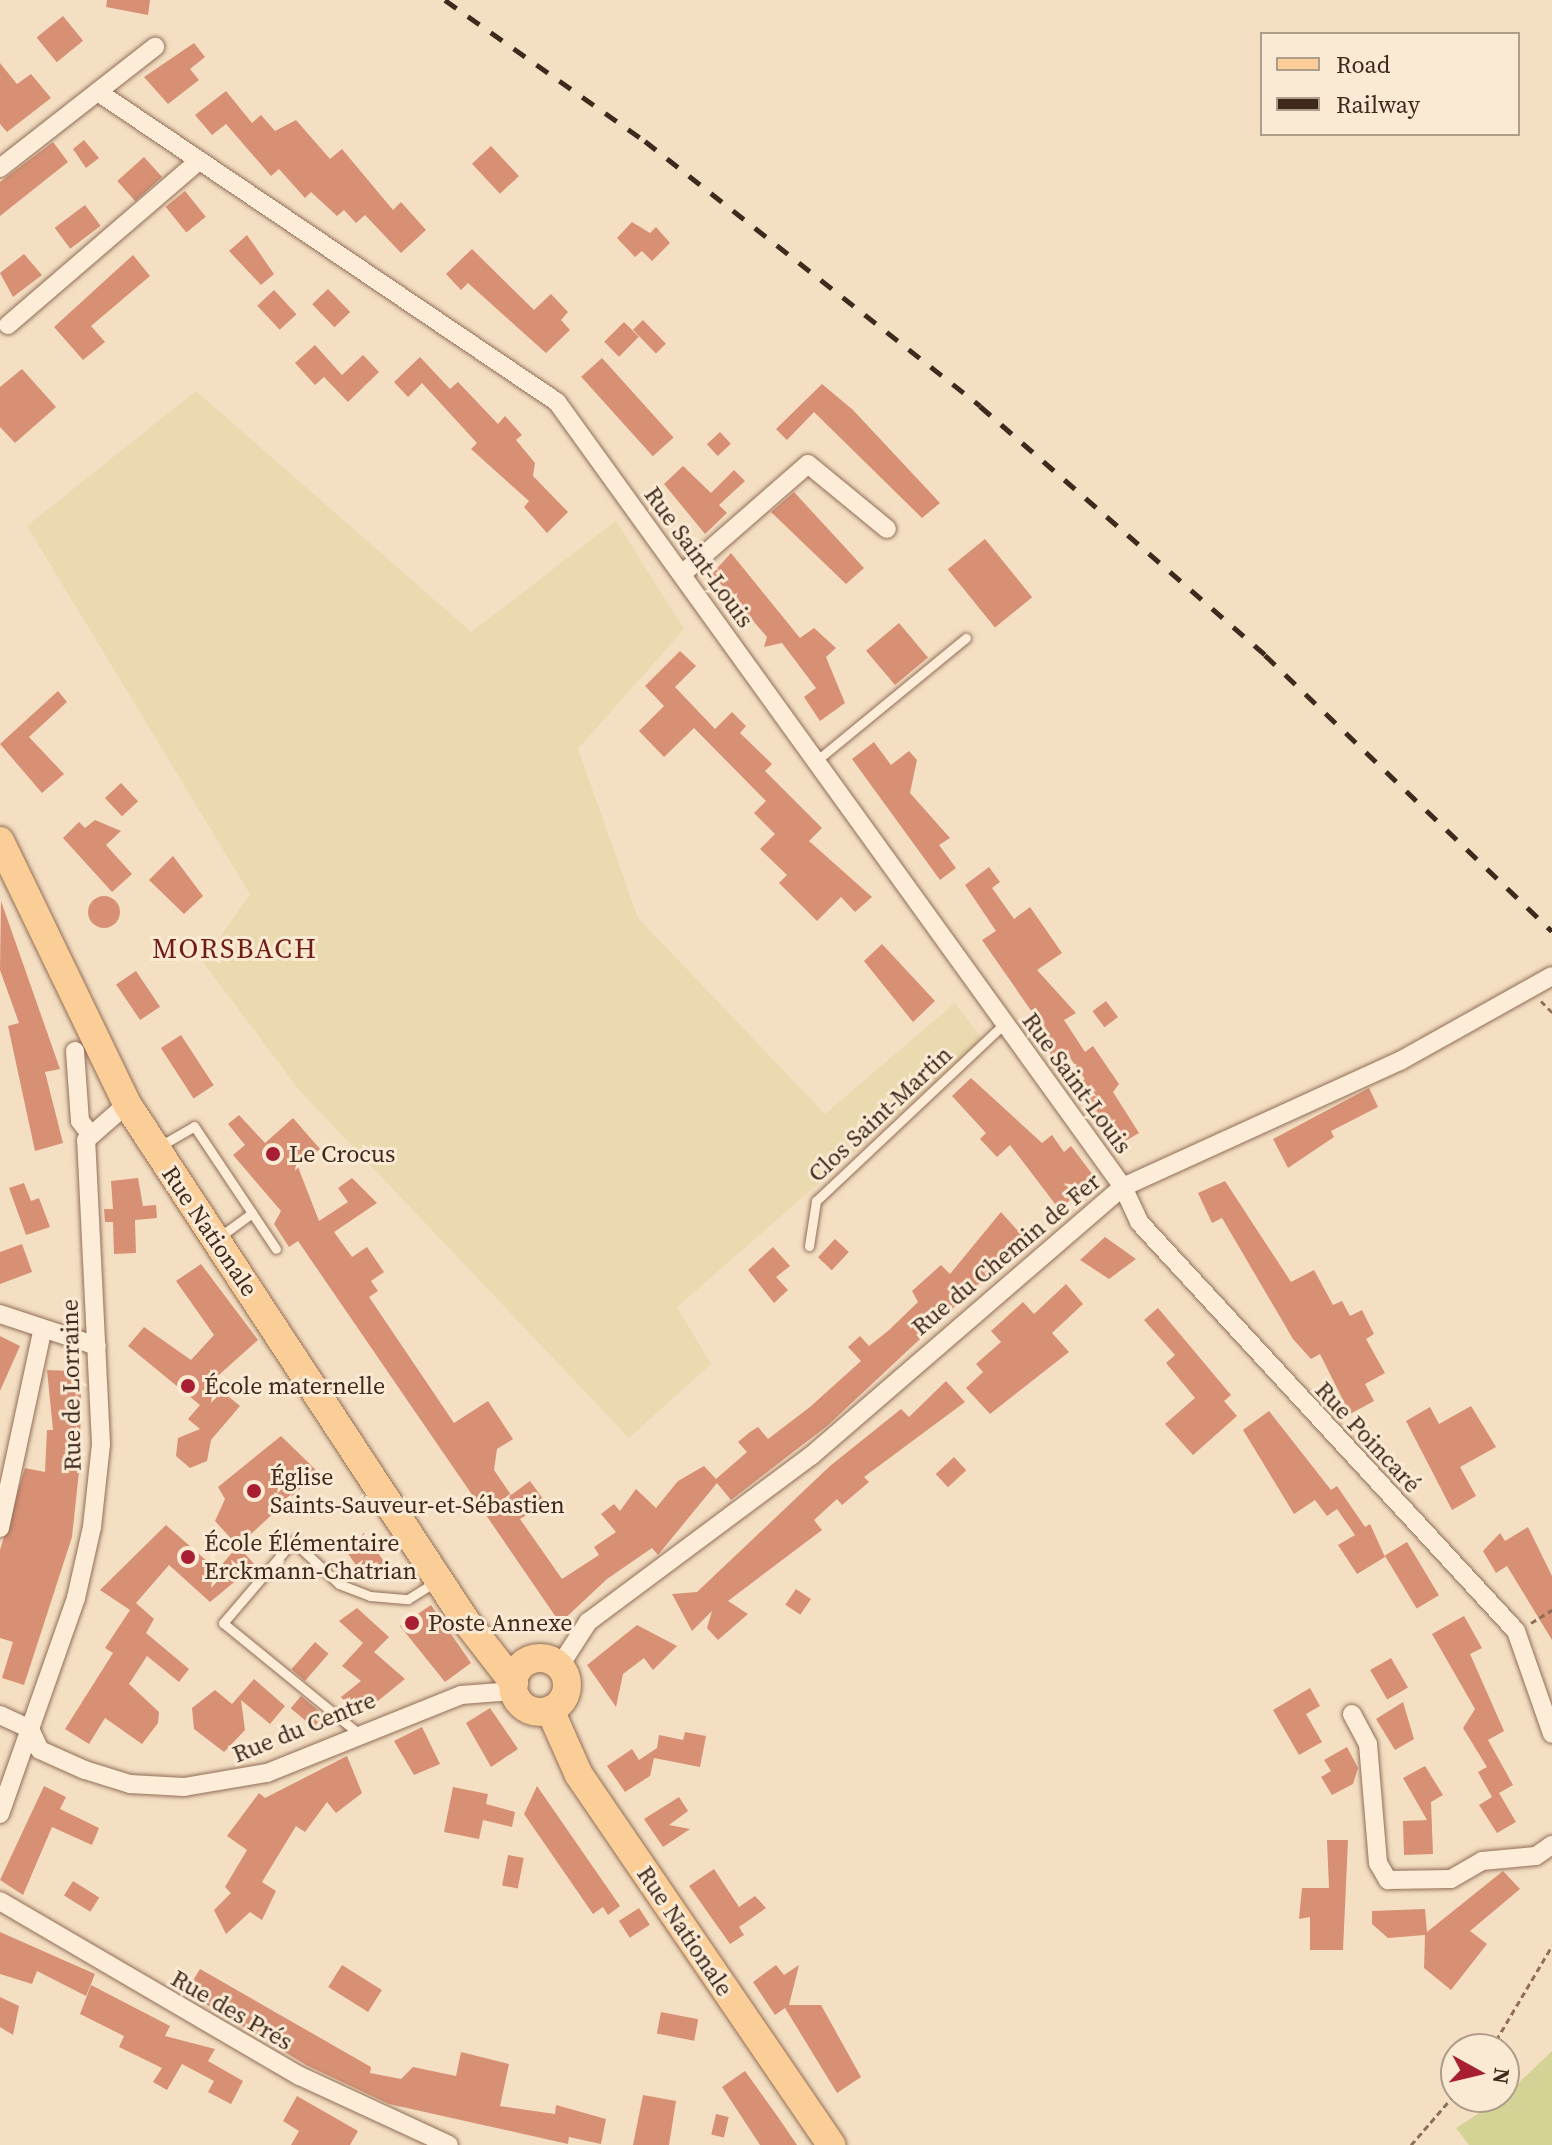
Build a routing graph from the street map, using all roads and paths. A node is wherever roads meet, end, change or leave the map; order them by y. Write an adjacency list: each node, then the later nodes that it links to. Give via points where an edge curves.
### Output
1 (155, 47): 2 (street)
2 (101, 94): 3 (street, Rue Saint-Louis); 4 (street)
3 (199, 161): 5 (street); 7 (street, Rue Saint-Louis, via 557,402)
4 (0, 168)
5 (8, 325)
6 (887, 529): 7 (street, via 808,464)
7 (682, 574): 9 (street, Rue Saint-Louis)
8 (966, 638): 9 (lane)
9 (816, 761): 12 (street, Rue Saint-Louis)
10 (0, 841): 14 (main road, Rue Nationale)
11 (1552, 976): 17 (street, Rue du Chemin de Fer, via 1400,1061)
12 (1005, 1023): 17 (street, Rue Saint-Louis); 20 (lane, Clos Saint-Martin, via 816,1201)
13 (75, 1051): 15 (street, Rue de Lorraine, via 80,1121)
14 (127, 1104): 15 (street); 16 (main road, Rue Nationale)
15 (90, 1134): 24 (street, Rue de Lorraine, via 85,1171)
16 (155, 1149): 18 (lane, via 194,1126); 19 (main road, Rue Nationale)
17 (1123, 1187): 28 (street, Rue Poincaré, via 1139,1222); 30 (street, Rue du Chemin de Fer, via 811,1456 588,1622)
18 (252, 1213): 19 (lane); 21 (lane)
19 (215, 1240): 26 (main road, Rue Nationale)
20 (809, 1246)
21 (276, 1249)
22 (0, 1314): 23 (street)
23 (42, 1332): 24 (street); 25 (street)
24 (97, 1346): 36 (street, Rue de Lorraine, via 101,1444 92,1527)
25 (0, 1528)
26 (450, 1588): 29 (main road, Rue Nationale); 31 (main road, Rue Nationale); 37 (lane, via 390,1601 339,1584 293,1541 223,1623)
27 (1552, 1610): 28 (path)
28 (1516, 1631): 38 (street, Rue Poincaré)
29 (490, 1657): 31 (main road, Rue Nationale); 32 (street)
30 (559, 1667): 31 (main road, via 544,1659); 33 (main road, via 566,1691)
31 (518, 1679): 32 (street, Rue du Centre); 33 (main road, via 528,1709)
32 (480, 1690): 37 (street, Rue du Centre)
33 (550, 1710): 46 (main road, Rue Nationale, via 579,1775)
34 (1352, 1714): 40 (street, via 1368,1744 1378,1863 1388,1880 1451,1879 1482,1861 1536,1856)
35 (0, 1715): 36 (street)
36 (30, 1729): 37 (street, Rue du Centre, via 40,1750 85,1770 130,1784 184,1787 267,1773); 39 (street, Rue de Lorraine)
37 (358, 1733)
38 (1552, 1734)
39 (0, 1814)
40 (1552, 1845)
41 (0, 1901): 45 (street, Rue des Prés, via 300,2076)
42 (1552, 1946): 43 (path)
43 (1500, 2033)
44 (1440, 2111): 47 (path)
45 (449, 2145)
46 (831, 2145)
47 (1411, 2145)

